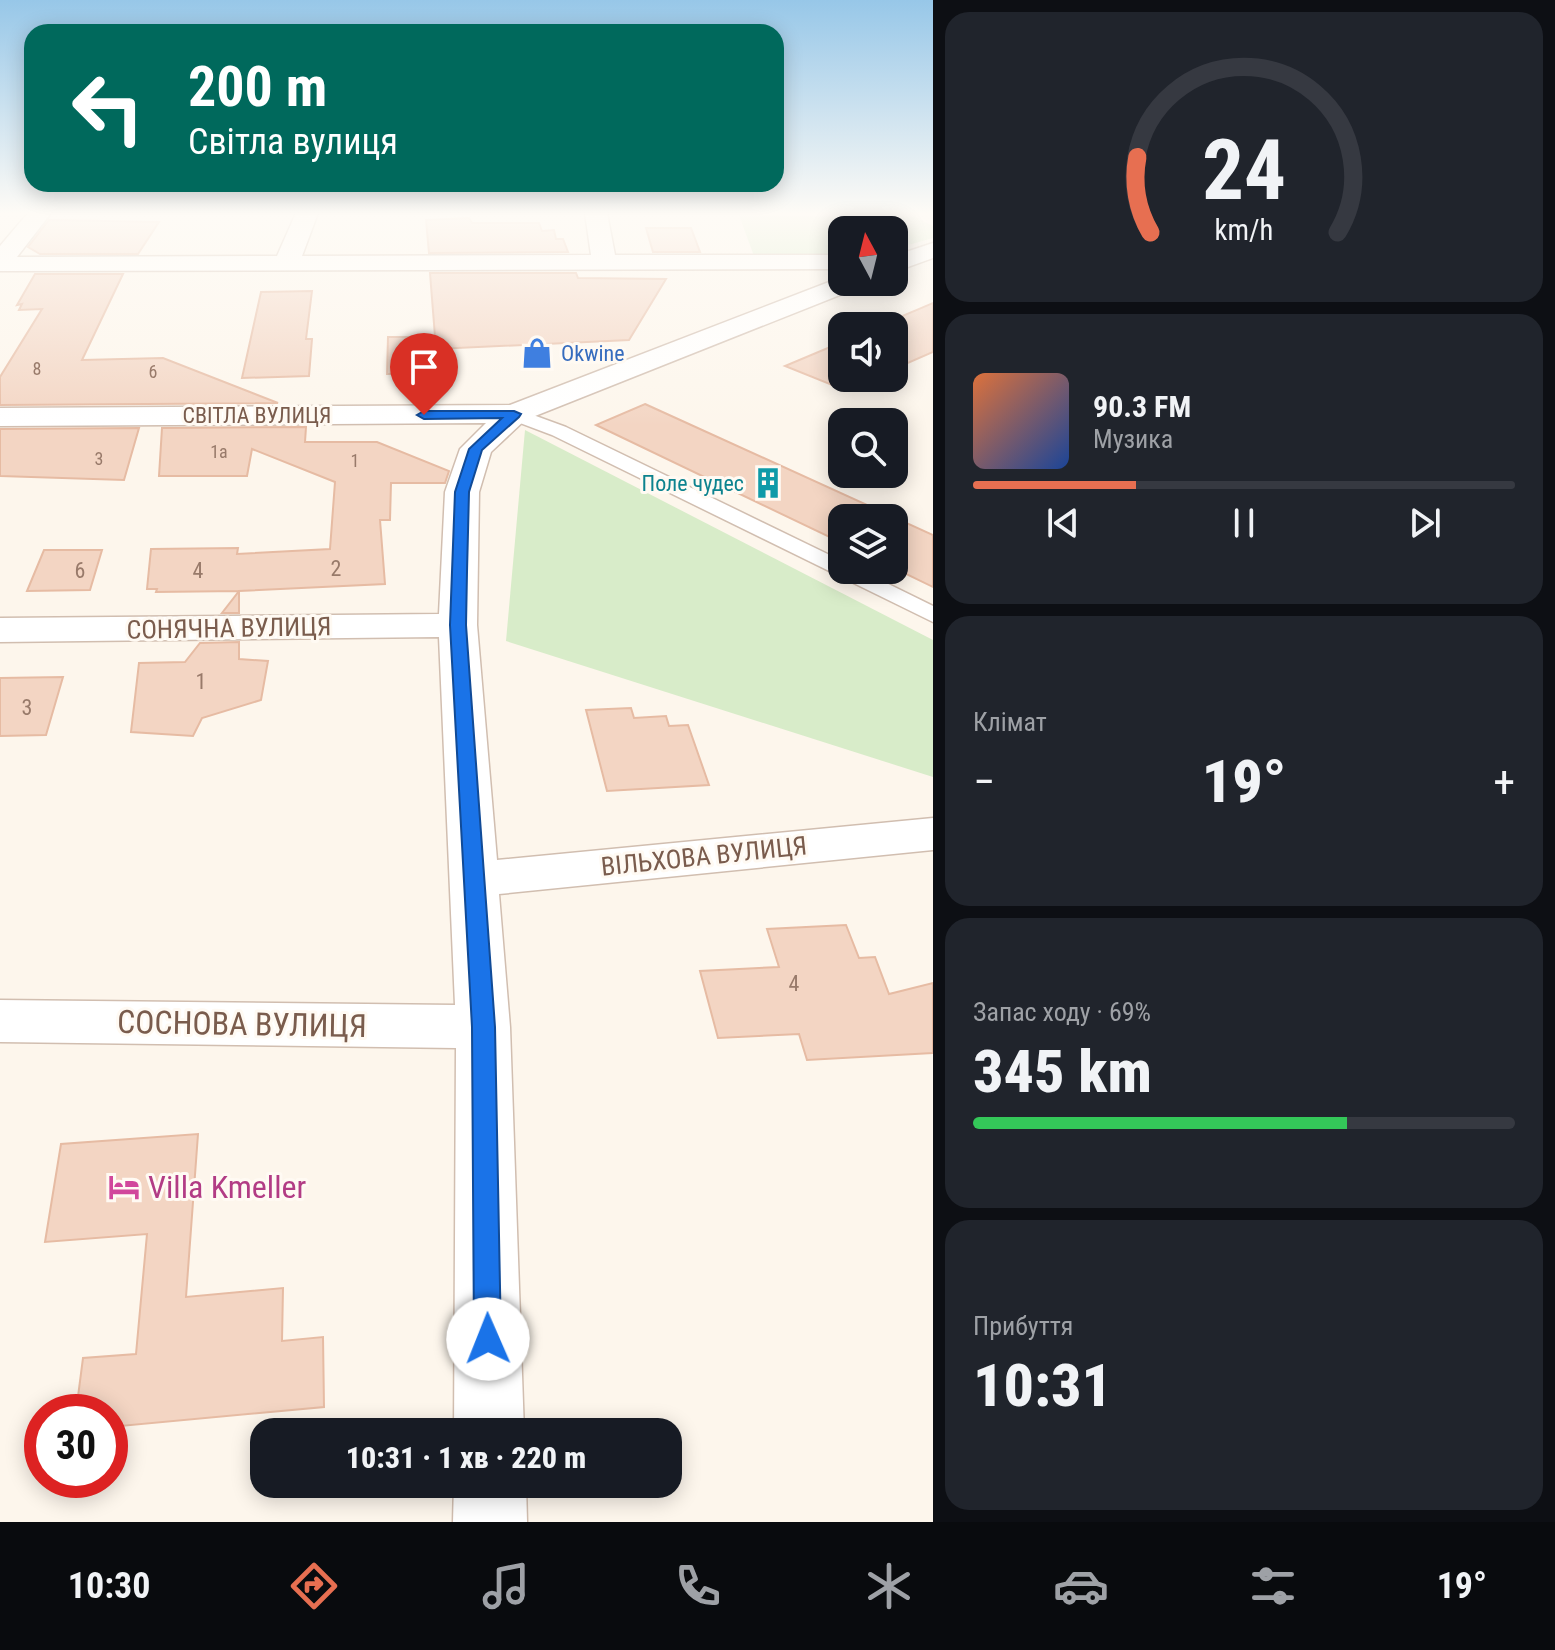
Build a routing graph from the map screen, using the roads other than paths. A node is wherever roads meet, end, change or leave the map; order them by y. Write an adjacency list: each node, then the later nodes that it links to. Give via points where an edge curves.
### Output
1 (828, 291): 2 (street)
2 (514, 414): 3 (street, СВІТЛА ВУЛИЦЯ); 4 (lane, via 559,431); 5 (street, via 476,449 462,492)
3 (0, 417)
4 (933, 615)
5 (458, 625): 6 (street, СОНЯЧНА ВУЛИЦЯ); 8 (street)
6 (0, 630)
7 (933, 834): 8 (street, ВІЛЬХОВА ВУЛИЦЯ)
8 (475, 879): 10 (street)
9 (0, 1021): 10 (street, СОСНОВА ВУЛИЦЯ)
10 (483, 1027): 11 (street)
11 (489, 1418)
12 (490, 1498): 13 (street)
13 (490, 1522)

